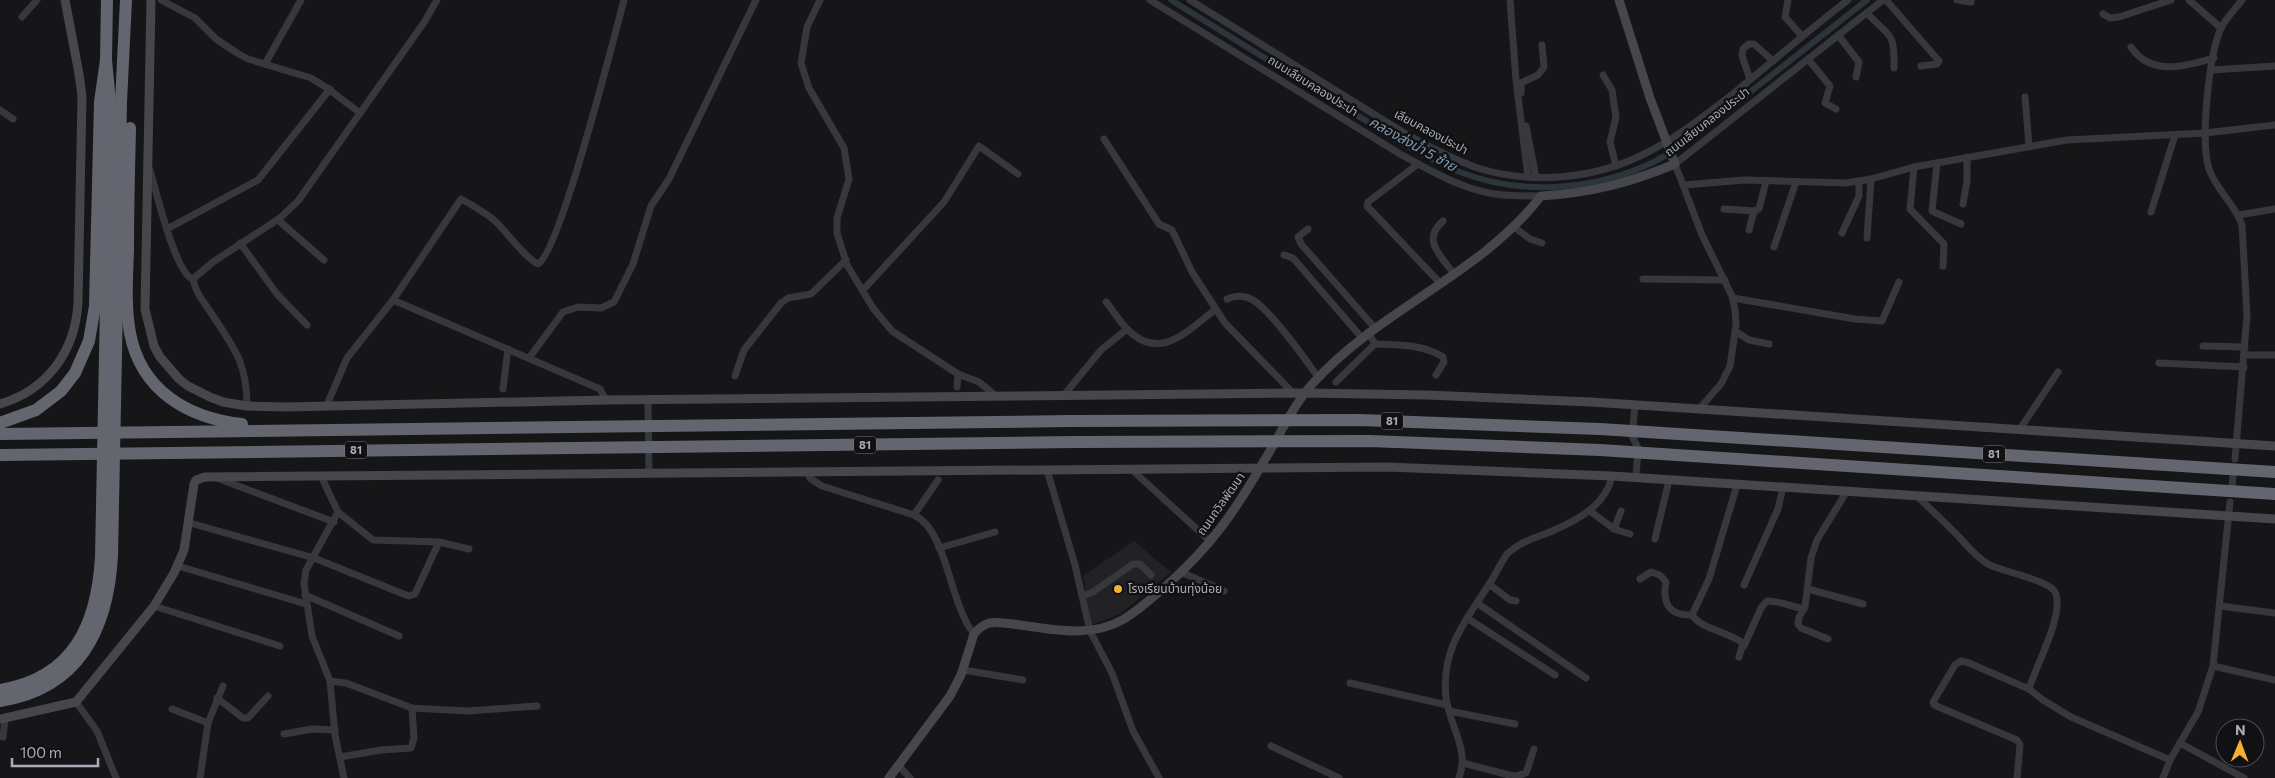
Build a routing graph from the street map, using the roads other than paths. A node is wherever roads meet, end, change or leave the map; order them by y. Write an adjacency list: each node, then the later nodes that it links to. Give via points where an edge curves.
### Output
1 (37, 0): 26 (street)
2 (65, 0): 135 (main road, via 82,96 76,320 67,349 52,372 31,390)
3 (107, 0): 34 (highway)
4 (126, 0): 35 (highway)
5 (151, 0): 58 (main road)
6 (163, 0): 37 (street, via 194,18 237,53)
7 (301, 0): 37 (street)
8 (437, 0): 49 (street)
9 (624, 0): 105 (street, via 577,172 544,259 538,264 531,260 494,220 461,199)
10 (756, 0): 118 (street, via 669,179 651,206 633,264 614,302 601,308 578,307 563,312)
11 (820, 0): 93 (street, via 807,27 802,63 808,88 844,148 849,180 837,233)
12 (1150, 0): 61 (street, ถนนเลียบคลองประปา)
13 (1190, 0): 65 (street, เลียบคลองประปา, via 1409,136 1482,169)
14 (1510, 0): 65 (street)
15 (1620, 0): 55 (main road, via 1637,60)
16 (1788, 0): 29 (street, via 1785,17)
17 (1848, 0): 29 (street, เลียบคลองประปา)
18 (1885, 0): 24 (street, ถนนเลียบคลองประปา); 38 (street, via 1939,61)
19 (1958, 0): 23 (street)
20 (2170, 0): 25 (street, via 2119,17 2110,18)
21 (2189, 0): 27 (street)
22 (2242, 0): 27 (street)
23 (1971, 2)
24 (1867, 12): 28 (street, ถนนเลียบคลองประปา); 40 (street, via 1892,38)
25 (2103, 14)
26 (22, 17)
27 (2221, 28): 32 (street)
28 (1838, 35): 33 (street, ถนนเลียบคลองประปา); 43 (street, via 1859,62)
29 (1802, 36): 36 (street, เลียบคลองประปา)
30 (1542, 45): 66 (street, via 1544,67 1520,88)
31 (2131, 47): 32 (street, via 2141,58 2163,67 2181,67)
32 (2214, 58): 41 (street)
33 (1808, 59): 47 (street, via 1830,86 1825,104); 59 (street, ถนนเลียบคลองประปา)
34 (106, 60): 95 (highway, via 110,102); 140 (highway, via 100,102 95,306 89,341 75,373 61,391 36,410)
35 (125, 60): 95 (highway); 142 (highway, via 130,100 127,312 130,335 141,364 166,396 184,409 206,418)
36 (1773, 61): 44 (street, เลียบคลองประปา); 44 (street, via 1754,44 1749,44 1743,49 1742,56)
37 (265, 64): 45 (street, via 300,74)
38 (1921, 66)
39 (2275, 66): 41 (street)
40 (1894, 68)
41 (2211, 70): 52 (street)
42 (1603, 75): 62 (street, via 1612,90 1616,117 1610,142)
43 (1856, 77)
44 (1750, 80): 55 (street, เลียบคลองประปา)
45 (330, 89): 49 (street); 83 (street, via 258,180)
46 (2025, 97): 56 (street)
47 (1836, 109)
48 (0, 110): 50 (street)
49 (360, 113): 79 (street, via 298,201)
50 (13, 120)
51 (2275, 125): 52 (street)
52 (2205, 133): 53 (street); 78 (street, via 2209,168)
53 (2175, 135): 56 (street, via 2068,140); 77 (street)
54 (1104, 140): 107 (street, via 1159,224 1172,230 1192,272)
55 (1667, 143): 59 (main road); 62 (street, เลียบคลองประปา)
56 (2029, 146): 57 (street)
57 (1967, 157): 60 (street); 73 (street)
58 (147, 160): 83 (street); 137 (main road, via 145,309 154,346 160,357 188,386 223,402)
59 (1674, 160): 71 (street); 72 (main road, ถนนเลียบคลองประปา, via 1646,176 1608,188)
60 (1937, 163): 63 (street); 81 (street, via 1932,211)
61 (1418, 164): 72 (street, ถนนเลียบคลองประปา, via 1477,190 1502,195); 101 (street, via 1367,205)
62 (1616, 166): 66 (street, เลียบคลองประปา, via 1587,174)
63 (1914, 167): 67 (street); 94 (street, via 1910,209 1944,244)
64 (1018, 174): 102 (street, via 979,146 944,202)
65 (1528, 177): 66 (street, เลียบคลองประปา)
66 (1536, 177)
67 (1871, 179): 69 (street); 87 (street)
68 (1766, 181): 70 (street); 71 (street, via 1730,180); 76 (street, via 1761,207)
69 (1859, 181): 70 (street); 86 (street, via 1859,196)
70 (1796, 182): 90 (street)
71 (1684, 185): 99 (street, via 1702,235)
72 (1541, 196): 82 (main road, ถนนถวิลพัฒนา)
73 (1963, 204)
74 (1724, 209): 76 (street)
75 (2275, 209): 78 (street)
76 (1754, 211): 85 (street)
77 (2151, 212)
78 (2239, 215): 116 (street, via 2247,315)
79 (278, 220): 88 (street); 92 (street)
80 (1443, 221): 96 (street, via 1435,228 1433,240 1438,253)
81 (1960, 224)
82 (1514, 227): 89 (street); 96 (main road, ถนนถวิลพัฒนา)
83 (167, 229): 97 (street, via 185,273)
84 (1308, 229): 111 (street, via 1298,237 1301,244)
85 (1749, 230)
86 (1842, 233)
87 (1867, 238)
88 (240, 243): 97 (street); 108 (street, via 277,294)
89 (1542, 243)
90 (1774, 247)
91 (1284, 255): 111 (street, via 1293,258)
92 (324, 260)
93 (846, 260): 102 (street); 124 (street, via 812,294 788,298 778,306 744,350)
94 (1943, 266)
95 (112, 270): 205 (highway)
96 (1454, 274): 101 (main road, ถนนถวิลพัฒนา)
97 (193, 279): 137 (street, via 198,293 244,369)
98 (1643, 279): 99 (street)
99 (1725, 280): 104 (street)
100 (1898, 282): 104 (street, via 1882,321)
101 (1440, 283): 111 (main road, ถนนถวิลพัฒนา)
102 (863, 290): 122 (street, via 892,331)
103 (1227, 298): 125 (street, via 1239,295 1263,308)
104 (1733, 298): 110 (street)
105 (392, 300): 115 (street); 138 (street, via 347,358)
106 (1106, 302): 109 (street)
107 (1216, 309): 109 (street, via 1166,344 1150,344); 129 (street, via 1225,323)
108 (306, 326)
109 (1127, 329): 131 (street, via 1101,350)
110 (1735, 332): 113 (street, via 1749,340); 139 (street, via 1726,376)
111 (1368, 333): 112 (street); 125 (main road, ถนนถวิลพัฒนา)
112 (1375, 344): 123 (street, via 1434,351 1443,357 1444,362); 126 (street)
113 (1768, 344)
114 (2203, 346): 116 (street)
115 (508, 349): 118 (street); 128 (street)
116 (2245, 351): 117 (street); 120 (street)
117 (2275, 355)
118 (529, 358): 133 (street, via 600,389)
119 (2159, 363): 120 (street)
120 (2244, 367): 144 (street)
121 (2058, 372): 141 (street)
122 (958, 374): 127 (street); 132 (street, via 980,382)
123 (1436, 375)
124 (735, 376)
125 (1318, 377): 130 (main road, ถนนถวิลพัฒนา)
126 (1336, 382)
127 (957, 387)
128 (503, 389)
129 (1293, 393): 130 (main road); 131 (main road)
130 (1306, 393): 136 (main road); 150 (main road, ถนนถวิลพัฒนา)
131 (1064, 395): 132 (main road)
132 (996, 396): 134 (main road)
133 (606, 400): 134 (main road); 138 (main road)
134 (648, 400): 155 (street)
135 (0, 404)
136 (1635, 405): 139 (main road); 160 (street, via 1632,436 1638,448)
137 (248, 406): 138 (main road)
138 (326, 407)
139 (1699, 409): 141 (main road)
140 (0, 422)
141 (2020, 429): 144 (main road)
142 (324, 430): 143 (highway, 81); 154 (highway, 81, via 1072,421 1413,421 1533,425)
143 (0, 434)
144 (2237, 444): 145 (main road); 148 (street)
145 (2275, 446)
146 (0, 454): 147 (highway, 81)
147 (70, 454): 149 (highway); 167 (highway, 81, via 1075,442 1420,442 1573,448)
148 (2235, 459)
149 (0, 461)
150 (1260, 468): 151 (main road); 157 (main road, via 1387,467); 183 (main road, ถนนถวิลพัฒนา, via 1236,509)
151 (1131, 469): 152 (main road); 183 (street)
152 (1047, 470): 153 (main road); 196 (street)
153 (806, 472): 155 (main road); 173 (street, via 822,486)
154 (2275, 472)
155 (649, 474): 156 (main road)
156 (320, 476): 159 (main road); 172 (street)
157 (1612, 476): 160 (main road); 170 (street, via 1602,499)
158 (2233, 476): 164 (street)
159 (214, 477): 176 (street); 177 (main road, via 196,480)
160 (1636, 478): 162 (main road)
161 (938, 480): 173 (street)
162 (1669, 480): 163 (main road); 181 (street)
163 (1737, 485): 165 (main road); 206 (street, via 1709,579)
164 (2232, 486)
165 (1783, 487): 166 (main road); 192 (street, via 1778,509)
166 (1847, 491): 168 (main road); 193 (street, via 1816,540)
167 (2275, 494)
168 (1916, 496): 174 (main road); 224 (street, via 1975,555 2003,571 2043,582 2056,594 2055,618)
169 (2230, 502): 174 (street)
170 (1590, 511): 178 (street); 191 (street, via 1512,549)
171 (1621, 511): 178 (street)
172 (338, 512): 176 (street); 182 (street, via 373,540)
173 (914, 516): 184 (street, via 924,521)
174 (2229, 516): 175 (main road); 202 (street)
175 (2275, 519)
176 (334, 522): 186 (street)
177 (190, 523): 186 (street); 187 (main road)
178 (1614, 529): 180 (street)
179 (994, 532): 184 (street)
180 (1630, 534)
181 (1655, 539)
182 (439, 542): 185 (street); 186 (street, via 415,594 409,596)
183 (1211, 542): 188 (main road, ถนนถวิลพัฒนา)
184 (939, 548): 209 (street, via 962,616)
185 (469, 549)
186 (314, 558): 195 (street, via 304,576)
187 (178, 566): 199 (street); 201 (main road)
188 (1181, 572): 194 (street); 208 (main road, ถนนถวิลพัฒนา, via 1125,618 1106,628)
189 (1151, 575): 196 (street, via 1140,564 1133,564)
190 (1640, 578): 206 (street, via 1651,572 1660,574 1666,582 1663,596 1666,604 1676,613)
191 (1490, 584): 197 (street); 198 (street)
192 (1744, 585)
193 (1808, 589): 200 (street); 203 (street)
194 (1224, 591)
195 (305, 596): 199 (street); 210 (street)
196 (1082, 596): 208 (street)
197 (1516, 601)
198 (1477, 603): 207 (street); 218 (street)
199 (306, 604): 221 (street, via 312,636)
200 (1863, 604)
201 (154, 606): 212 (street); 229 (main road)
202 (2220, 606): 204 (street); 215 (street)
203 (1804, 609): 211 (street, via 1798,627); 213 (street, via 1767,601)
204 (2275, 612)
205 (98, 614): 225 (highway, via 60,663 32,681); 228 (highway, via 88,647 69,669 38,690)
206 (1692, 615): 213 (street, via 1699,622 1740,640)
207 (1467, 618): 217 (street); 232 (street, via 1449,653 1446,677)
208 (1090, 631): 209 (main road, ถนนถวิลพัฒนา, via 994,623); 252 (street, via 1112,673 1132,731)
209 (974, 634): 216 (main road)
210 (400, 636)
211 (1828, 640)
212 (280, 646)
213 (1744, 646): 214 (street)
214 (1740, 657)
215 (2214, 666): 220 (street); 240 (street, via 2201,706)
216 (963, 670): 219 (street); 246 (main road, via 950,696)
217 (1555, 675)
218 (1586, 678)
219 (1023, 680)
220 (2275, 680)
221 (330, 681): 231 (street, via 346,683); 237 (street)
222 (1350, 683): 232 (street)
223 (223, 686): 227 (street)
224 (2029, 689): 244 (street, via 2072,717); 255 (street, via 1961,661 1933,702 2017,740 2020,745)
225 (0, 690)
226 (268, 696): 227 (street, via 248,718 243,718)
227 (217, 698): 235 (street)
228 (0, 701)
229 (76, 702): 234 (main road); 247 (street, via 97,731)
230 (537, 706): 231 (street, via 466,711)
231 (412, 708): 243 (street, via 414,738 411,748)
232 (1448, 708): 236 (street); 245 (street, via 1461,743)
233 (172, 709): 235 (street)
234 (2, 719): 239 (street)
235 (208, 723): 248 (street)
236 (1515, 724)
237 (335, 730): 238 (street, via 312,729); 243 (street)
238 (284, 734)
239 (3, 737)
240 (2180, 743): 244 (street); 257 (street)
241 (1271, 746): 253 (street)
242 (1534, 749): 245 (street, via 1526,773 1516,776)
243 (340, 758): 249 (street)
244 (2170, 760): 256 (street)
245 (1463, 762): 254 (street)
246 (898, 764): 250 (main road); 251 (street)
247 (116, 778)
248 (200, 778)
249 (344, 778)
250 (889, 778)
251 (910, 778)
252 (1159, 778)
253 (1339, 778)
254 (1459, 778)
255 (2017, 778)
256 (2163, 778)
257 (2244, 778)

